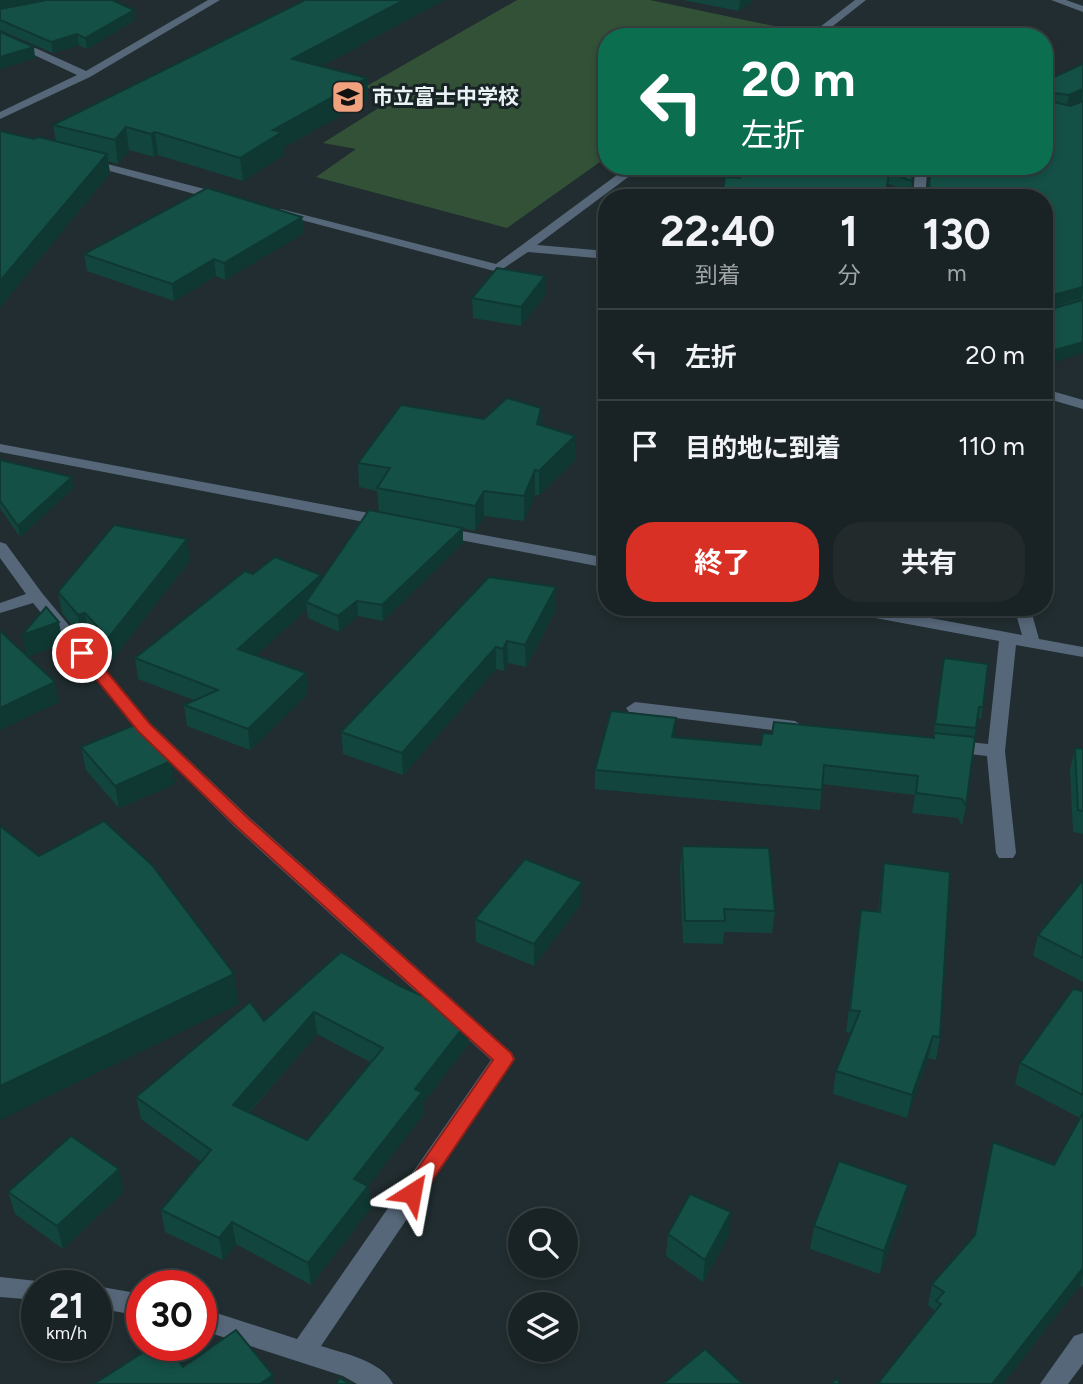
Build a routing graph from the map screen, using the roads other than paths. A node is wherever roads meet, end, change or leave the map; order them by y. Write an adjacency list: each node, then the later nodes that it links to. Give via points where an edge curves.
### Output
1 (215, 0): 7 (street)
2 (861, 0): 5 (street)
3 (1056, 0): 4 (street)
4 (1083, 9)
5 (823, 28)
6 (0, 35): 7 (street)
7 (86, 75): 8 (street)
8 (0, 116)
9 (79, 160): 13 (street)
10 (625, 175): 11 (street)
11 (606, 189)
12 (598, 195): 15 (street)
13 (236, 201)
14 (262, 208): 15 (street, via 498,268)
15 (526, 248): 16 (street)
16 (598, 254)
17 (1053, 396): 18 (street)
18 (1083, 405)
19 (0, 448): 20 (street)
20 (403, 525)
21 (430, 530): 23 (street)
22 (0, 547): 24 (street)
23 (598, 561)
24 (36, 597): 25 (street); 40 (street, via 144,727 504,1059)
25 (0, 608)
26 (891, 616): 28 (street)
27 (1025, 616): 29 (street)
28 (1008, 638): 29 (street); 34 (street)
29 (1032, 642): 30 (street)
30 (1083, 652)
31 (635, 708): 32 (street)
32 (816, 730)
33 (927, 743): 34 (street)
34 (996, 751): 35 (street)
35 (1006, 853)
36 (0, 1287): 37 (street)
37 (21, 1288)
38 (217, 1324): 40 (street)
39 (1083, 1344): 42 (street)
40 (304, 1350): 41 (street)
41 (380, 1384)
42 (1053, 1384)

